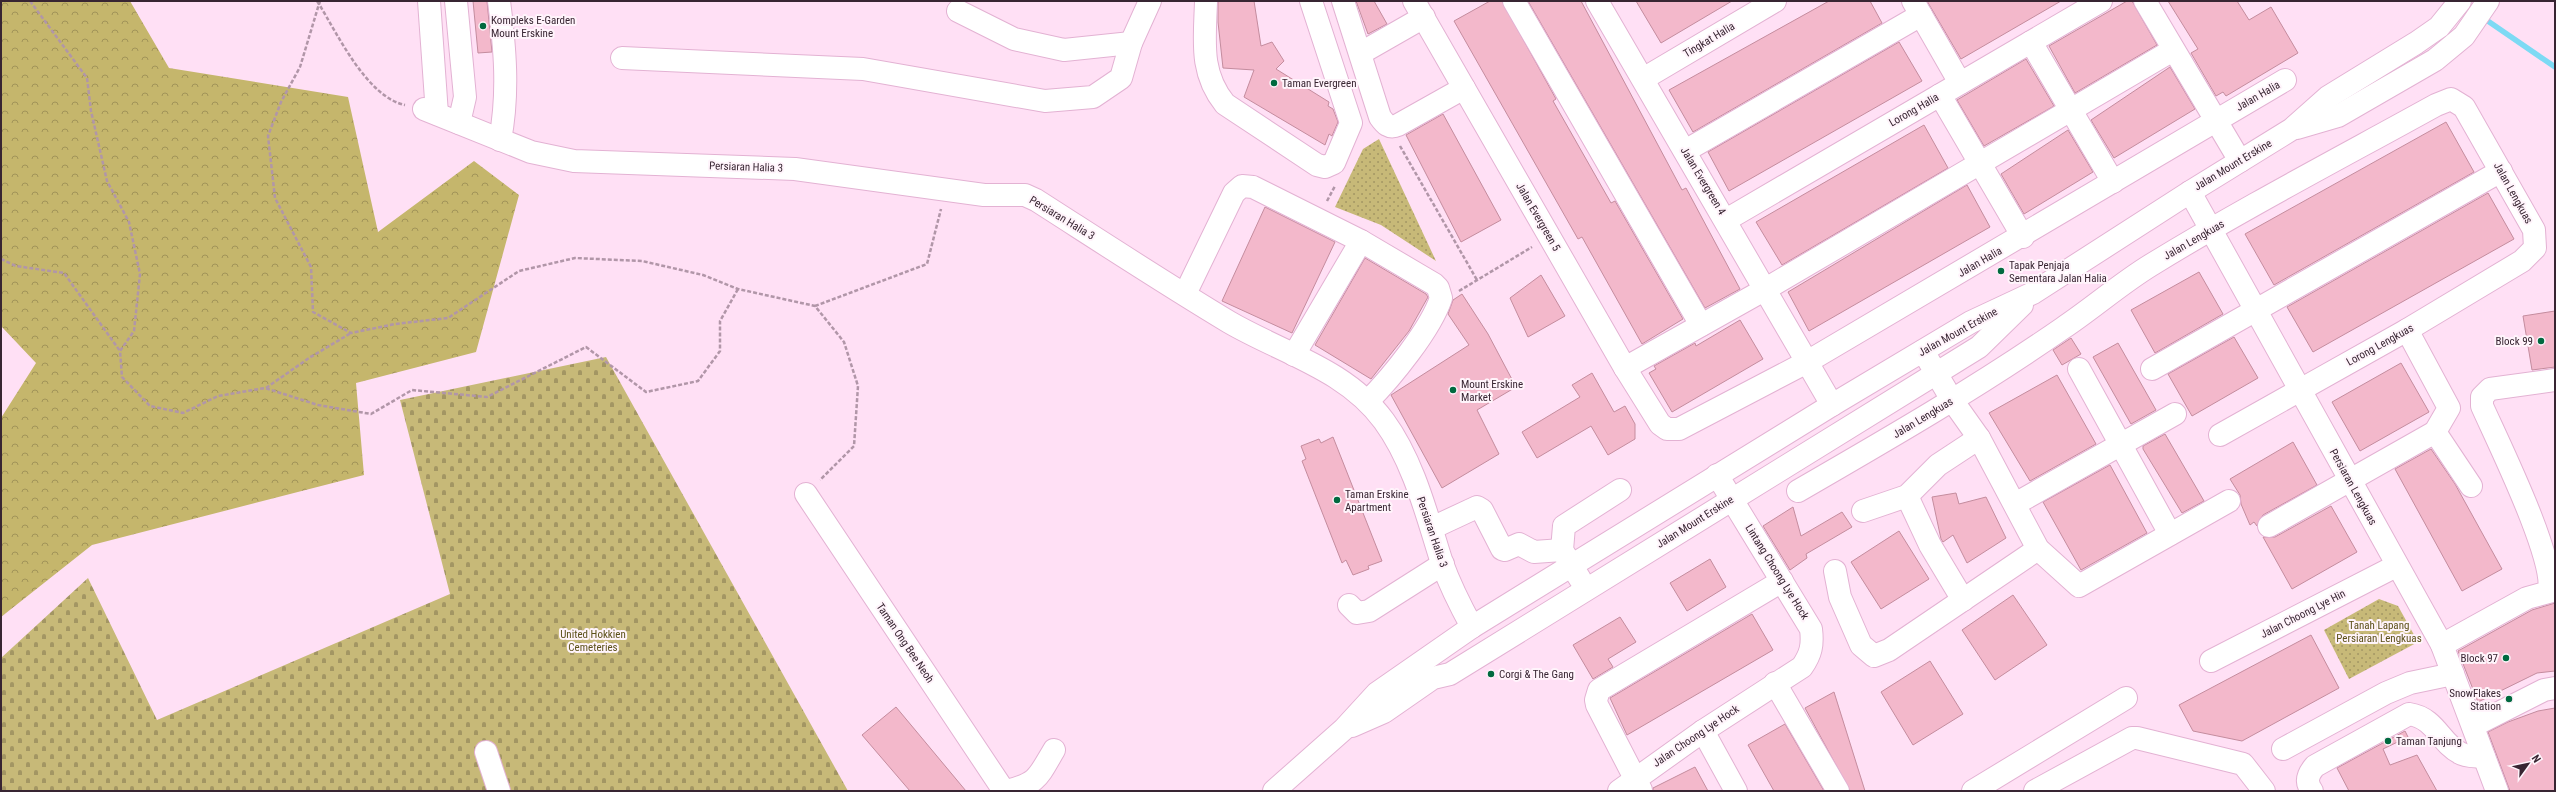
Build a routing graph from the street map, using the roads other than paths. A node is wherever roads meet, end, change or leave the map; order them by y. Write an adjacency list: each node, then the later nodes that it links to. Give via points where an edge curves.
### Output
1 (429, 1): 32 (street, Persiaran Halia 3, via 431,111)
2 (441, 1): 3 (street)
3 (449, 1)
4 (456, 1): 32 (street, via 465,97)
5 (499, 1): 34 (street, via 506,65 505,113)
6 (1150, 1): 21 (street)
7 (1206, 1): 8 (street, via 1205,64 1220,98 1225,104 1317,165 1325,167 1334,163 1352,123)
8 (1311, 1)
9 (1343, 1): 23 (street)
10 (1514, 1): 50 (street)
11 (1775, 1): 25 (street, Tingkat Halia)
12 (2101, 1): 20 (street, Lorong Halia)
13 (2145, 1): 22 (street)
14 (2488, 2): 33 (street, Jalan Mount Erskine, via 2464,36 2450,49 2385,91 2338,116)
15 (1604, 4): 25 (street, Jalan Evergreen 4)
16 (2457, 6): 33 (street, Jalan Mount Erskine, via 2439,26 2328,97)
17 (1917, 8): 27 (street); 35 (street)
18 (1419, 9): 23 (street); 28 (street, Jalan Evergreen 5)
19 (958, 11): 21 (street, via 1014,38 1064,50)
20 (2031, 42): 27 (street, Lorong Halia); 30 (street)
21 (1130, 43): 24 (street, via 1120,78 1093,97 1045,101 863,69)
22 (2173, 50): 30 (street); 31 (street)
23 (1361, 54): 28 (street, via 1380,117 1387,125 1398,125)
24 (622, 58)
25 (1643, 79): 35 (street, Jalan Evergreen 4)
26 (2285, 80): 31 (street, Jalan Halia)
27 (1960, 83): 29 (street, Lorong Halia)
28 (1464, 88): 55 (street, Jalan Evergreen 5)
29 (1940, 95): 37 (street); 41 (street, Lorong Halia)
30 (2071, 110): 37 (street); 39 (street)
31 (2216, 120): 36 (street); 39 (street, Jalan Halia)
32 (459, 123): 34 (street, Persiaran Halia 3)
33 (2292, 130): 36 (street, Jalan Mount Erskine)
34 (500, 140): 48 (street, Persiaran Halia 3, via 531,152 574,161 795,169 984,195 1025,195)
35 (1685, 151): 41 (street, Jalan Evergreen 4)
36 (2240, 161): 40 (street, Jalan Mount Erskine)
37 (1980, 163): 43 (street); 46 (street)
38 (2501, 171): 42 (street, Jalan Lengkuas, via 2464,107 2451,98); 45 (street, Jalan Lengkuas, via 2534,230); 49 (street)
39 (2113, 182): 43 (street, Jalan Halia)
40 (2190, 192): 42 (street, Persiaran Lengkuas); 47 (street, Jalan Mount Erskine)
41 (1726, 220): 46 (street, Jalan Evergreen 4)
42 (2212, 229): 49 (street, Persiaran Lengkuas); 61 (street, Jalan Lengkuas, via 2150,266 2097,301 2064,328)
43 (2023, 237): 54 (street, Jalan Halia)
44 (1361, 241): 48 (street, via 1253,187 1242,186 1234,194); 53 (street); 62 (street, via 1434,284 1441,298 1389,380)
45 (2535, 248): 51 (street, Lorong Lengkuas, via 2522,261)
46 (1764, 290): 50 (street); 54 (street, Jalan Evergreen 4)
47 (2034, 293): 52 (street, Jalan Mount Erskine, via 1971,322); 58 (street, Jalan Mount Erskine, via 1979,347)
48 (1185, 294): 53 (street, Persiaran Halia 3, via 1230,322)
49 (2255, 312): 57 (street); 60 (street, Persiaran Lengkuas)
50 (1701, 326): 55 (street)
51 (2408, 330): 60 (street, Lorong Lengkuas); 66 (street, via 2449,408)
52 (1923, 351): 58 (street); 63 (street, Jalan Mount Erskine)
53 (1294, 355): 62 (street, Persiaran Halia 3, via 1331,373)
54 (1807, 362): 63 (street); 65 (street, Jalan Halia, via 1680,429)
55 (1625, 368): 65 (street, Jalan Evergreen 5, via 1660,424)
56 (2079, 369): 69 (street)
57 (2152, 369)
58 (1936, 373): 61 (street); 63 (street, via 1899,382 1851,411 1837,410); 70 (street, Jalan Mount Erskine)
59 (2555, 380): 95 (street, via 2490,389 2482,397 2482,406 2544,545 2552,584 2549,592 2527,598)
60 (2299, 389): 67 (street, Lorong Lengkuas); 72 (street, Persiaran Lengkuas)
61 (1952, 400): 68 (street); 75 (street, Jalan Lengkuas)
62 (1368, 401): 83 (street, Persiaran Halia 3, via 1385,422 1403,453)
63 (1832, 405): 70 (street, via 1827,424 1785,451); 71 (street, Jalan Mount Erskine)
64 (2175, 414): 69 (street)
65 (1668, 429)
66 (2435, 432): 72 (street); 73 (street)
67 (2220, 435)
68 (1979, 438): 77 (street, via 1938,465); 80 (street)
69 (2121, 444): 80 (street); 84 (street)
70 (1779, 469): 78 (street, Jalan Mount Erskine)
71 (1717, 475): 78 (street, Lintang Choong Lye Hock); 87 (street, Jalan Mount Erskine)
72 (2349, 481): 82 (street); 88 (street, Persiaran Lengkuas)
73 (2471, 486)
74 (1620, 490): 87 (street, via 1566,522 1563,530)
75 (1798, 491)
76 (806, 494): 111 (street, Taman Ong Bee Neoh)
77 (1907, 496): 81 (street); 92 (street, via 1930,545)
78 (1732, 499): 90 (street, Jalan Mount Erskine); 91 (street, Lintang Choong Lye Hock)
79 (2229, 501): 84 (street)
80 (2015, 504): 85 (street)
81 (1863, 511)
82 (2269, 526)
83 (1432, 528): 86 (street, Persiaran Halia 3); 87 (street, via 1476,507 1482,510 1502,549 1519,544)
84 (2170, 534): 85 (street, via 2079,586)
85 (2038, 549): 92 (street)
86 (1443, 564): 93 (street, via 1369,611 1358,612); 94 (street, Persiaran Halia 3)
87 (1571, 565): 90 (street); 94 (street, Jalan Mount Erskine, via 1503,626 1481,632)
88 (2396, 566): 95 (street, Persiaran Lengkuas); 96 (street, Jalan Choong Lye Hin)
89 (1835, 571): 92 (street, via 1840,597 1861,645 1874,656 1889,650)
90 (1614, 573): 98 (street, Jalan Mount Erskine, via 1450,674)
91 (1782, 581): 99 (street, Lintang Choong Lye Hock, via 1811,629 1813,644 1810,656 1802,667); 109 (street, via 1599,690 1597,705)
92 (1963, 600)
93 (1349, 605)
94 (1472, 627): 98 (street, via 1474,638 1469,649 1445,664); 103 (street, Jalan Mount Erskine, via 1377,693)
95 (2442, 645): 97 (street, Persiaran Lengkuas)
96 (2210, 661)
97 (2453, 674): 102 (street, Persiaran Lengkuas); 105 (street, via 2410,683 2386,693)
98 (1433, 678): 103 (street, Jalan Mount Erskine, via 1384,712)
99 (1775, 683): 104 (street, Jalan Choong Lye Hock); 116 (street)
100 (2555, 688): 102 (street, via 2544,690)
101 (2126, 698): 117 (street)
102 (2473, 726): 108 (street, Persiaran Lengkuas)
103 (1344, 729): 113 (street, Jalan Mount Erskine)
104 (1703, 730): 109 (street, Jalan Choong Lye Hock); 115 (street)
105 (2283, 749)
106 (1054, 750): 112 (street, via 1037,779 1029,785)
107 (486, 752): 110 (street)
108 (2484, 757): 120 (street, via 2458,752 2430,723 2418,715 2409,714 2315,766 2309,774 2308,786); 121 (street, Persiaran Lengkuas)
109 (1639, 784): 114 (street, Jalan Choong Lye Hock)
110 (499, 791)
111 (1004, 791)
112 (1007, 791)
113 (1274, 791)
114 (1619, 791)
115 (1736, 791)
116 (1838, 791)
117 (1973, 791)
118 (2036, 791): 119 (street, via 2132,738 2138,738 2243,764)
119 (2264, 791)
120 (2312, 791)
121 (2497, 791)

